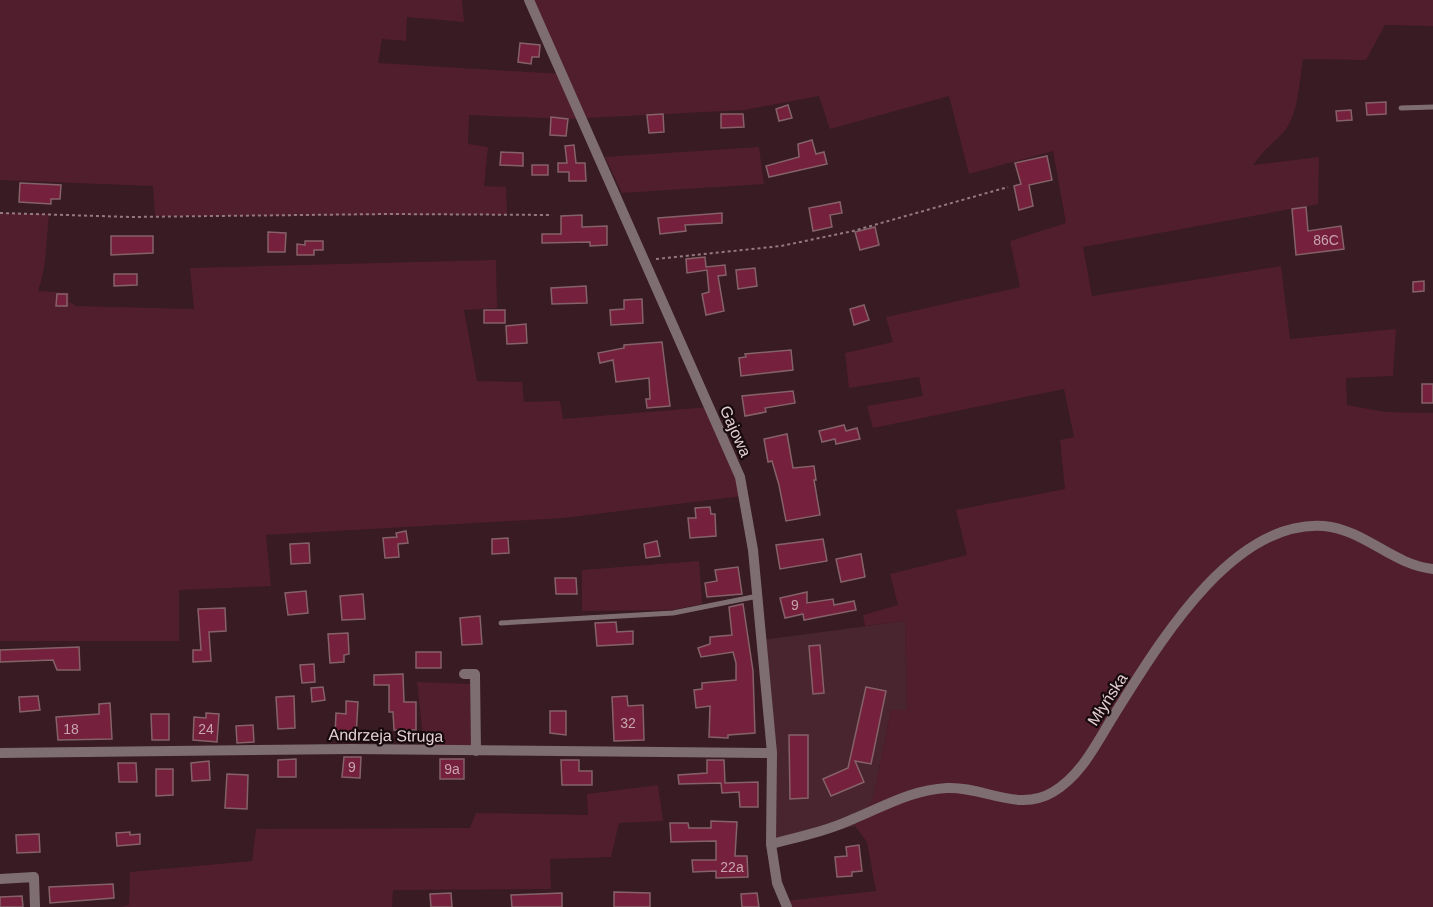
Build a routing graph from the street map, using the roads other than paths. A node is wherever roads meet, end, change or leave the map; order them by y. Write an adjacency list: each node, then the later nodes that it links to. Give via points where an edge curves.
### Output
1 (529, 0): 5 (street, Gajowa, via 740,477)
2 (1433, 107): 3 (lane)
3 (1401, 108)
4 (1433, 569): 11 (street, Młyńska, via 1404,562 1366,540 1325,526 1273,536 1246,550 1221,571 1182,616 1083,765 1051,794 1027,801 949,787 915,792 834,826)
5 (758, 596): 6 (lane, via 673,613); 10 (street, Gajowa)
6 (501, 623)
7 (464, 674): 8 (street, via 475,674)
8 (476, 751): 9 (street, Andrzeja Struga); 10 (street, Andrzeja Struga)
9 (0, 753)
10 (772, 753): 11 (street, Gajowa)
11 (771, 844): 14 (street, Gajowa, via 777,883)
12 (0, 879): 13 (street, via 34,877)
13 (35, 907)
14 (787, 907)

